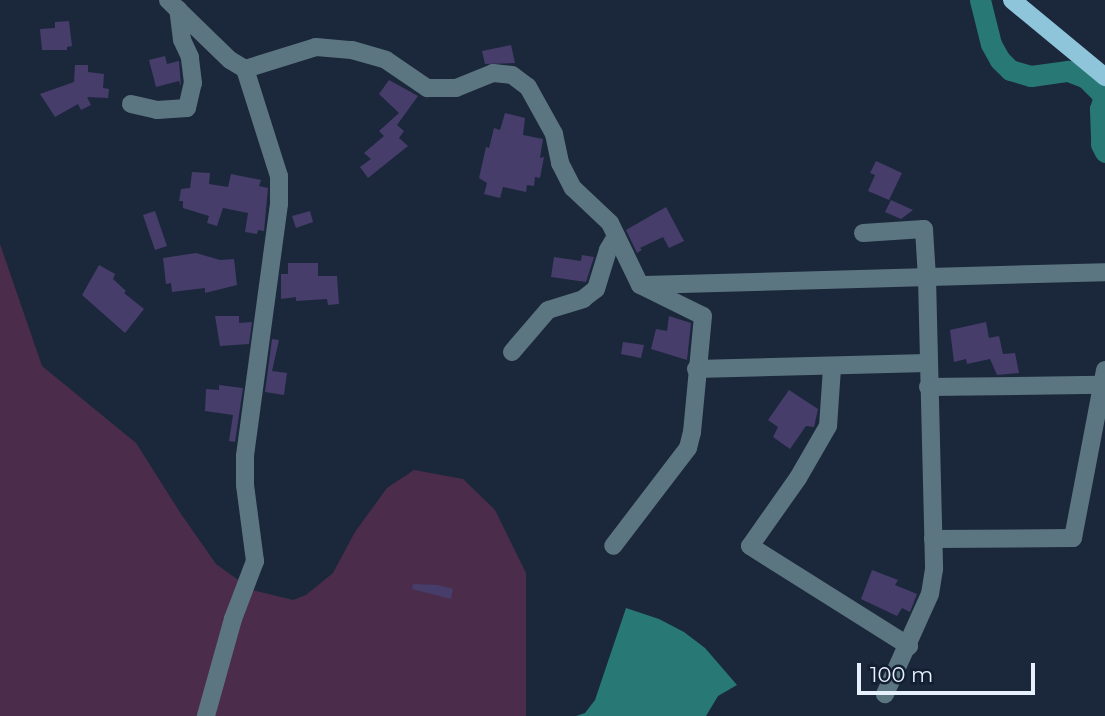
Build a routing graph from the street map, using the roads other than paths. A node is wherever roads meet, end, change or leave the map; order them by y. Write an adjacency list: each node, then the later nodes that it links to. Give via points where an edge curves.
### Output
1 (1012, 0): 4 (main road)
2 (173, 4): 3 (street); 5 (street, via 190,57 187,108 158,110)
3 (245, 69): 7 (street, via 316,47 352,50 386,60 427,88 456,88 493,73 512,75 528,87 554,134 560,163 573,188 610,223); 21 (street, via 279,176 279,204 245,456 255,561)
4 (1105, 77)
5 (131, 104)
6 (863, 233): 9 (street, via 924,229)
7 (616, 236): 10 (street); 11 (street, via 596,289 583,299 548,310)
8 (1105, 272): 9 (street)
9 (927, 278): 10 (street); 12 (street)
10 (640, 285): 14 (street, via 703,316)
11 (512, 352)
12 (927, 363): 13 (street); 16 (street)
13 (832, 368): 14 (street); 19 (street, via 828,426 750,546)
14 (696, 369): 18 (street, via 688,448)
15 (1103, 377): 16 (street); 17 (street, via 1073,538)
16 (928, 387): 17 (street)
17 (933, 539): 19 (street, via 930,594)
18 (613, 546)
19 (909, 646): 20 (street)
20 (885, 694)
21 (206, 716)

